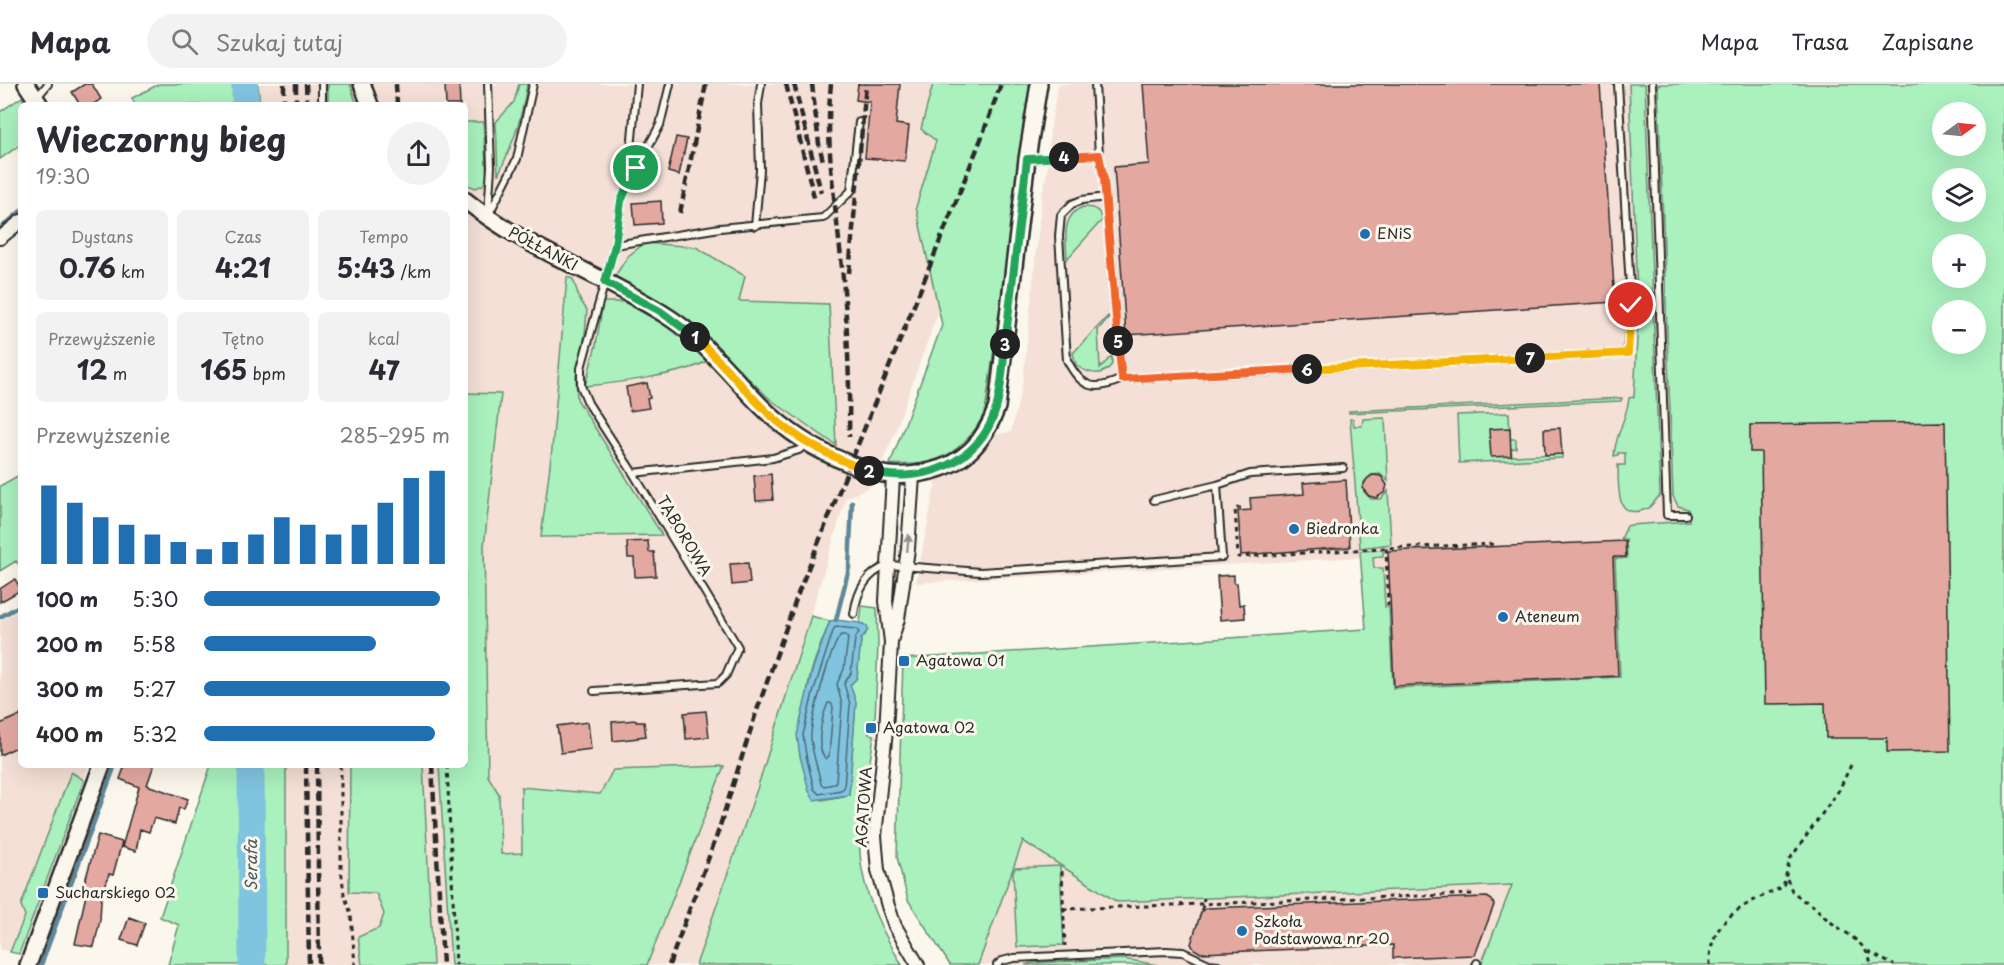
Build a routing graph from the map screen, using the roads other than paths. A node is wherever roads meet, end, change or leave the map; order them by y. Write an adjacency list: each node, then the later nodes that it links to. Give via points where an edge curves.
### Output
1 (26, 84): 14 (street)
2 (48, 84): 14 (lane)
3 (322, 84): 15 (lane)
4 (362, 84): 16 (street)
5 (488, 84): 23 (lane)
6 (533, 84): 23 (lane, via 517,159)
7 (637, 84): 20 (lane)
8 (670, 84): 20 (lane, via 660,124)
9 (761, 84): 25 (lane)
10 (1039, 84): 19 (street, PÓŁŁANKI)
11 (1095, 84): 18 (lane)
12 (1618, 84): 29 (lane, via 1631,305 1628,353)
13 (1652, 84): 37 (lane, via 1667,515)
14 (38, 101)
15 (322, 102)
16 (369, 102)
17 (858, 122): 25 (lane, via 851,191 835,208 823,218)
18 (1099, 155): 19 (lane); 21 (lane)
19 (1027, 159): 33 (street, PÓŁŁANKI, via 997,407 974,448 947,466)
20 (627, 188): 27 (lane, TABOROWA, via 621,201)
21 (1106, 197): 29 (lane); 29 (lane, via 1082,200 1061,215 1067,360 1074,375 1094,387)
22 (468, 202): 23 (street, PÓŁŁANKI)
23 (488, 217): 28 (street, PÓŁŁANKI, via 518,238)
24 (18, 223): 26 (street)
25 (755, 226): 27 (lane)
26 (0, 238)
27 (615, 245): 28 (lane, TABOROWA)
28 (605, 282): 30 (street, PÓŁŁANKI, via 685,329 771,415); 32 (lane, TABOROWA, via 581,368 581,386)
29 (1122, 379)
30 (807, 443): 32 (lane, via 799,450 773,458); 34 (street, PÓŁŁANKI, via 856,466)
31 (1343, 468): 35 (lane, via 1250,474)
32 (633, 473): 42 (lane, TABOROWA, via 738,647 726,675 718,683)
33 (913, 476): 34 (street, PÓŁŁANKI); 39 (street, AGATOWA, one-way to 33)
34 (893, 477): 38 (street, AGATOWA)
35 (1217, 485): 36 (lane); 39 (lane, via 1222,557 980,572)
36 (1154, 500)
37 (1686, 515)
38 (889, 565): 39 (lane); 40 (lane, via 869,575 855,602); 41 (street, AGATOWA, via 886,601)
39 (905, 566): 41 (street, AGATOWA)
40 (854, 615)
41 (891, 642): 45 (street, AGATOWA, via 886,731 875,817 876,853 895,926)
42 (594, 691)
43 (101, 768): 44 (street)
44 (28, 965)
45 (918, 965)
46 (997, 965): 47 (lane, via 1014,958 1167,951 1183,952)
47 (1218, 965)

